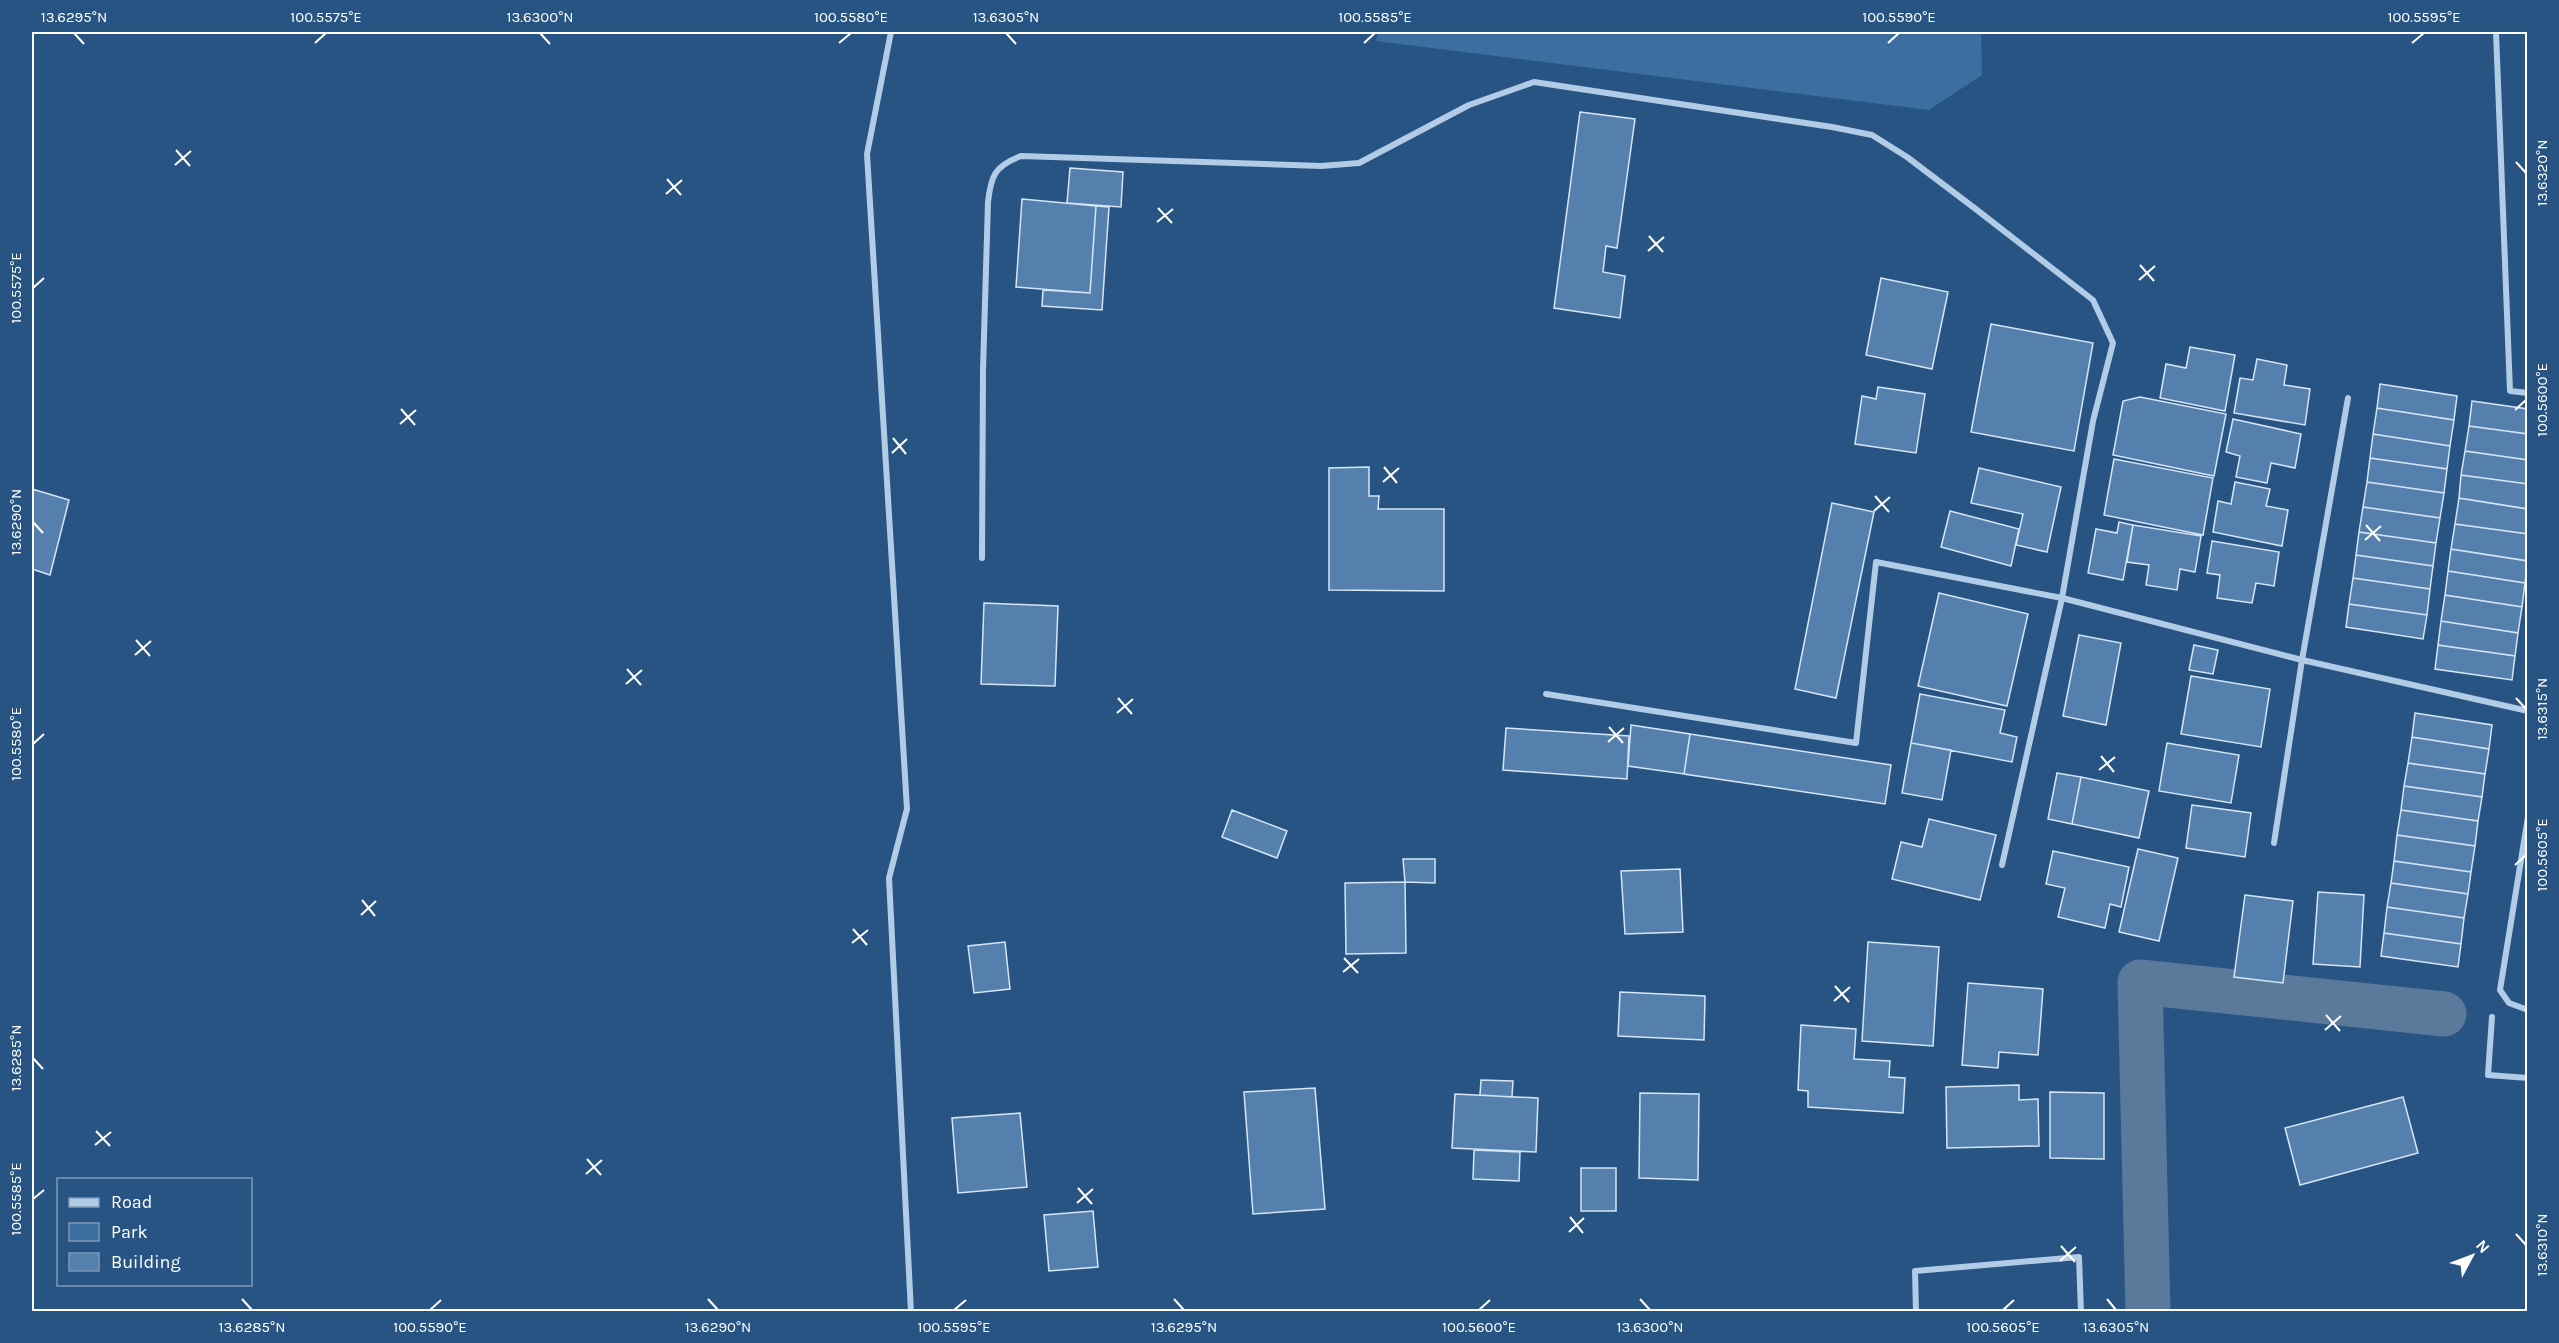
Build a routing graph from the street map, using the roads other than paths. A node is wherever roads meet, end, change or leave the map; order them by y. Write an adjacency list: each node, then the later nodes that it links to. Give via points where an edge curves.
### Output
1 (891, 32): 16 (street, via 867,154 907,809 889,878)
2 (2496, 32): 3 (street, via 2510,391)
3 (2528, 393)
4 (2348, 398): 7 (street)
5 (982, 558): 6 (street, via 988,202 990,180 1004,163 1021,156 1321,166 1359,163 1470,105 1533,82 1872,135 1907,157 2093,300 2113,343 2093,421)
6 (2062, 598): 7 (street); 8 (street, via 1876,562 1856,743); 12 (street)
7 (2302, 660): 9 (street); 11 (street)
8 (1546, 694)
9 (2528, 711)
10 (2528, 817): 13 (street, via 2500,990 2509,1003)
11 (2274, 843)
12 (2002, 865)
13 (2528, 1010)
14 (2492, 1017): 15 (street, via 2488,1075)
15 (2528, 1078)
16 (911, 1311)
17 (1916, 1311): 18 (street, via 1915,1271 2079,1257)
18 (2081, 1311)

